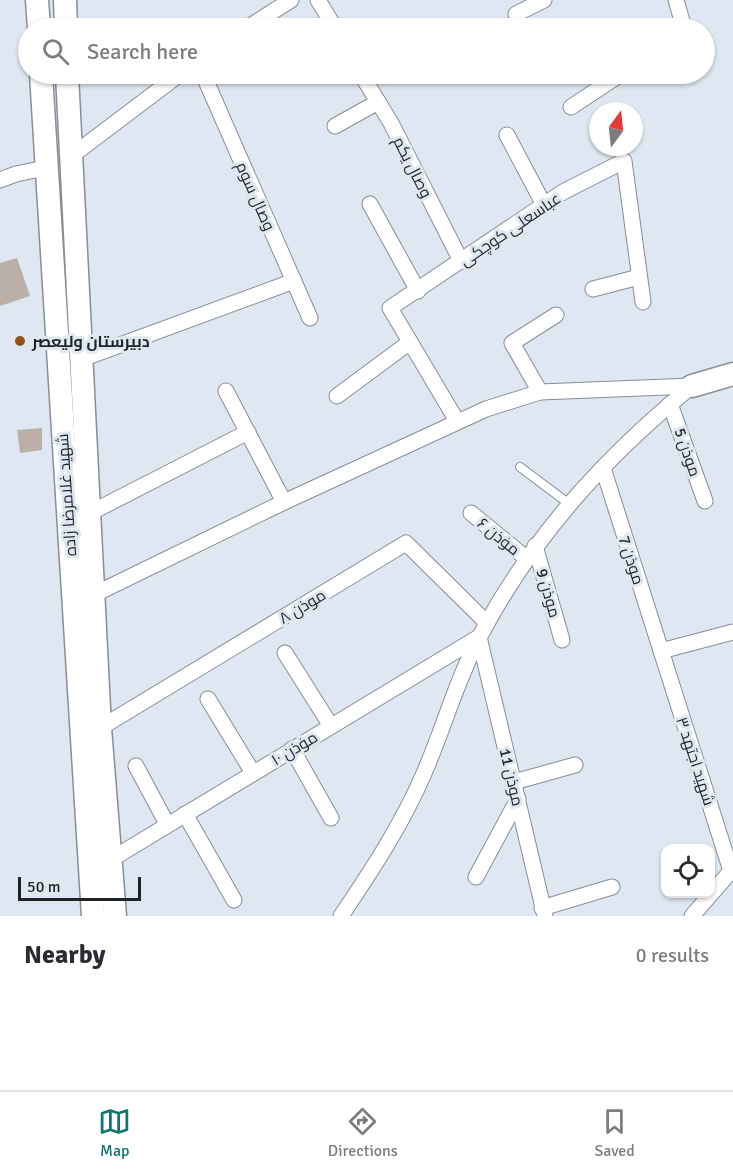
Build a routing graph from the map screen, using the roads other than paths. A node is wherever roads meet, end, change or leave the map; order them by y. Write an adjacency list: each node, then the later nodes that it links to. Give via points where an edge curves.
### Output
1 (37, 0): 8 (street)
2 (64, 0): 9 (street)
3 (291, 0): 10 (street)
4 (318, 0): 11 (street)
5 (544, 0): 7 (street)
6 (676, 0): 12 (street)
7 (516, 14)
8 (38, 18)
9 (65, 18)
10 (263, 18)
11 (329, 18)
12 (681, 18)
13 (41, 84): 24 (street, شهید غلامرضا زاده)
14 (67, 84): 23 (street, شهید غلامرضا زاده)
15 (167, 84): 23 (street)
16 (206, 84): 30 (street, وصال سوم)
17 (368, 84): 19 (street, وصال یکم)
18 (605, 84): 20 (street)
19 (378, 102): 21 (street); 28 (street, وصال یکم)
20 (571, 106)
21 (335, 126)
22 (507, 135): 27 (street)
23 (70, 157): 37 (street, شهید غلامرضا زاده)
24 (45, 168): 25 (street); 80 (street, شهید غلامرضا زاده)
25 (0, 180)
26 (370, 204): 32 (street)
27 (544, 205): 28 (street, عباسعلی کوچکی); 29 (street, عباسعلی کوچکی, via 624,161)
28 (461, 261): 32 (street, عباسعلی کوچکی)
29 (639, 276): 31 (street); 33 (street, عباسعلی کوچکی)
30 (294, 281): 35 (street, وصال سوم); 37 (street)
31 (593, 289)
32 (418, 291): 36 (street, عباسعلی کوچکی, via 390,308)
33 (643, 302)
34 (556, 315): 41 (street, via 512,343)
35 (310, 318)
36 (410, 342): 42 (street); 44 (street, عباسعلی کوچکی)
37 (82, 359): 51 (street, شهید غلامرضا زاده)
38 (733, 374): 39 (street)
39 (693, 386): 41 (street); 43 (street)
40 (226, 391): 45 (street)
41 (540, 392): 44 (street)
42 (337, 396)
43 (670, 404): 47 (street); 48 (street, موذن 5)
44 (457, 421): 49 (street)
45 (248, 432): 49 (street); 51 (street)
46 (520, 467): 50 (lane)
47 (603, 468): 50 (street); 59 (street, موذن 7)
48 (705, 501)
49 (284, 502): 54 (street)
50 (568, 503): 53 (street)
51 (90, 513): 54 (street, شهید غلامرضا زاده)
52 (471, 513): 53 (street, موٰذن ۶)
53 (531, 552): 55 (street); 58 (street, موذن 9)
54 (94, 594): 63 (street, شهید غلامرضا زاده)
55 (488, 623): 57 (street); 63 (street, موذن ۸, via 406,543)
56 (733, 632): 59 (street)
57 (479, 638): 62 (street, موٰذن ۱۰); 68 (street, موذن 11); 79 (street, via 409,805)
58 (562, 640)
59 (661, 651): 74 (street, شهید اجتهد ۳)
60 (285, 653): 62 (street)
61 (208, 699): 67 (street)
62 (331, 726): 64 (street, موٰذن ۱۰)
63 (100, 728): 73 (street, شهید غلامرضا زاده)
64 (292, 750): 67 (street, موٰذن ۱۰); 71 (street)
65 (575, 765): 68 (street)
66 (136, 766): 72 (street)
67 (253, 773): 70 (street, موٰذن ۱۰)
68 (514, 782): 69 (street, موذن 11)
69 (518, 799): 75 (street); 78 (street, موذن 11)
70 (185, 814): 72 (street, موٰذن ۱۰); 77 (street)
71 (331, 818)
72 (167, 824): 73 (street, موٰذن ۱۰)
73 (110, 860): 81 (street, شهید غلامرضا زاده)
74 (732, 872): 82 (street)
75 (476, 877)
76 (612, 887): 78 (street)
77 (234, 900)
78 (543, 912)
79 (344, 915)
80 (93, 916)
81 (115, 916)
82 (692, 916)

